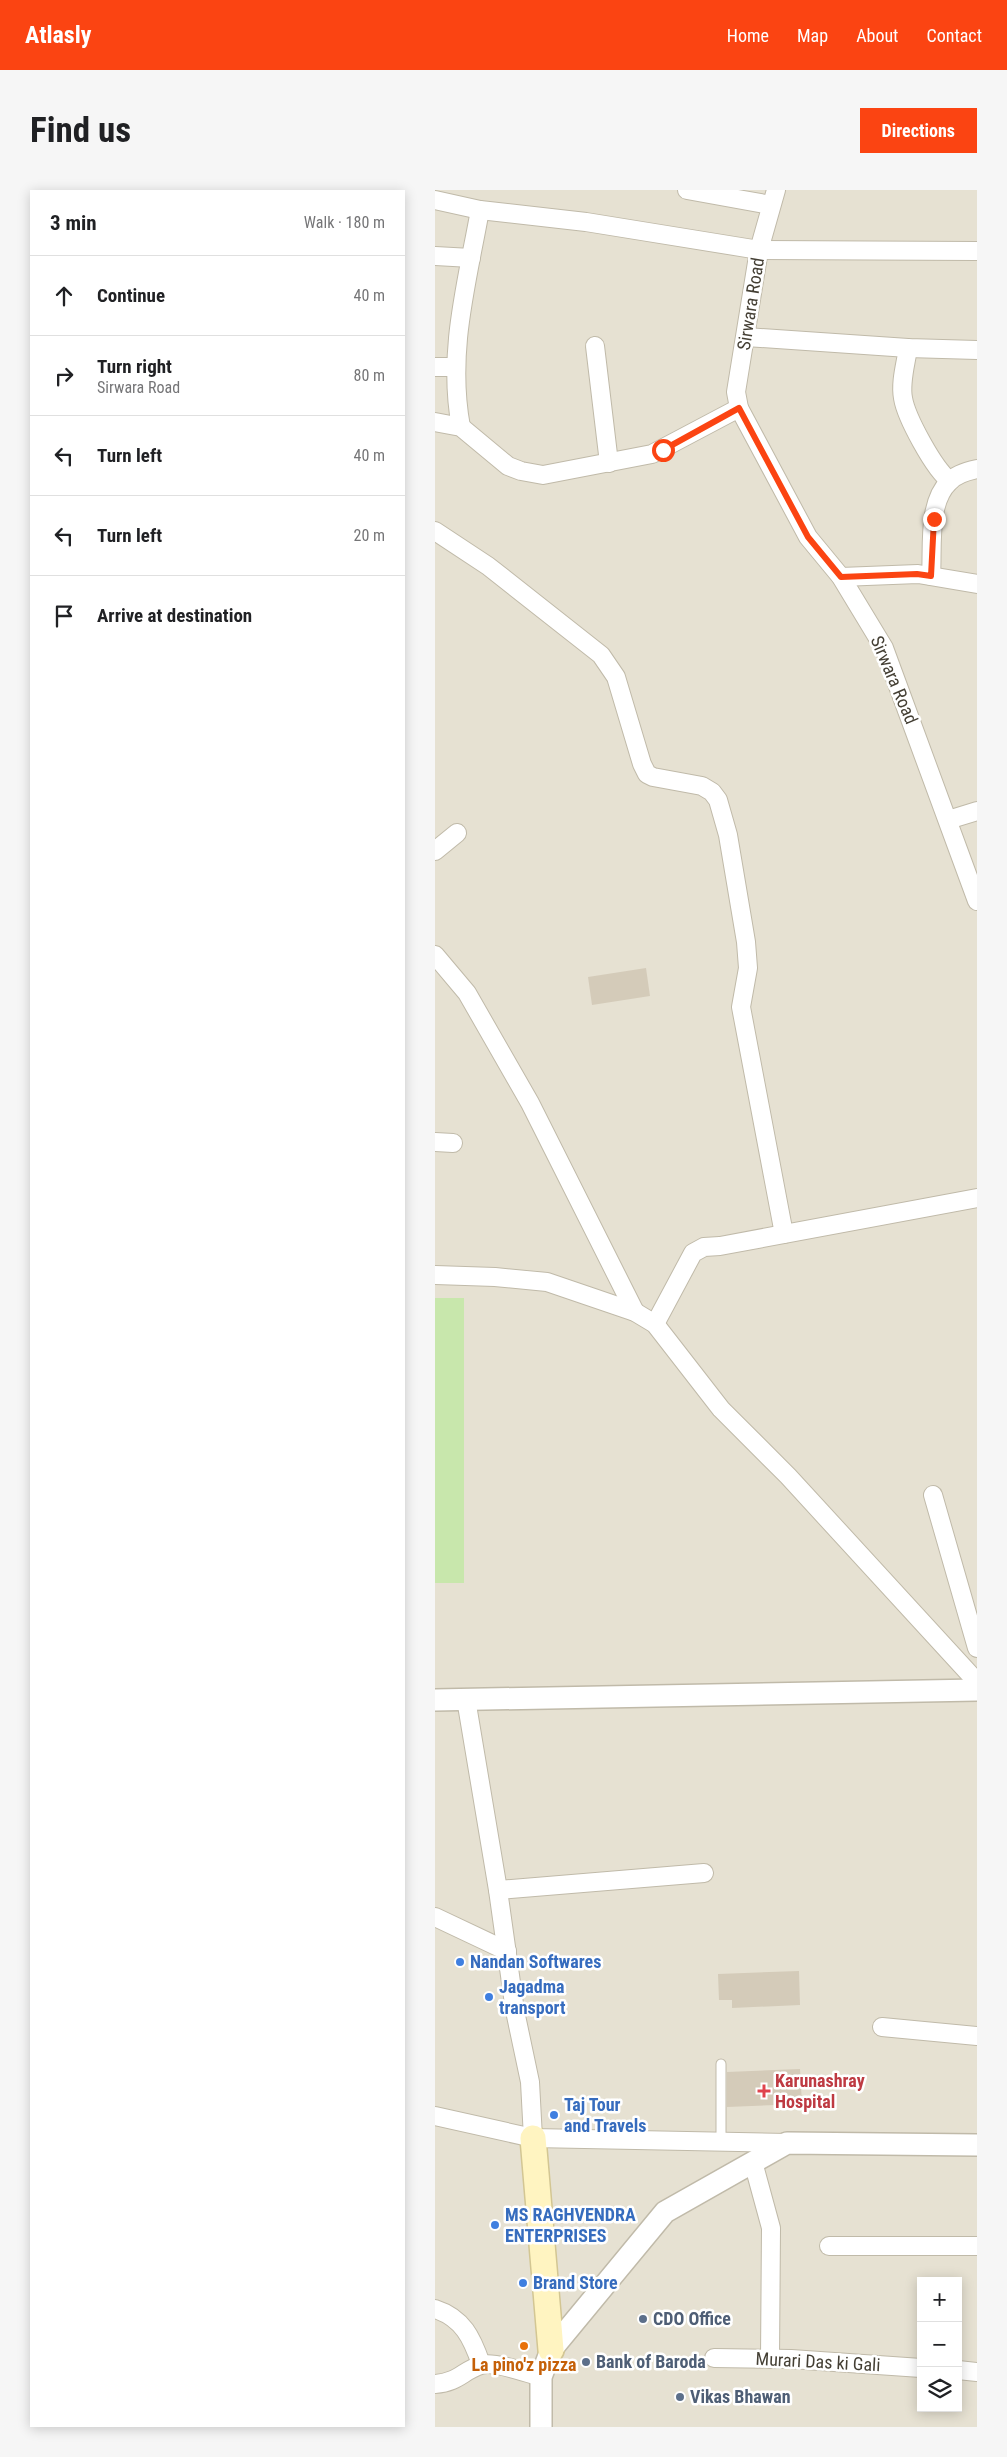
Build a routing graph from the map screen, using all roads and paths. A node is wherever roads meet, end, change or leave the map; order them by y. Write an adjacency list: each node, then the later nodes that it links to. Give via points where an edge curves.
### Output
1 (689, 190): 2 (street)
2 (773, 198): 5 (street, Sirwara Road)
3 (435, 200): 4 (street)
4 (481, 210): 5 (street, via 585,222); 8 (street)
5 (759, 250): 6 (street); 9 (street, Sirwara Road)
6 (977, 251)
7 (435, 256): 8 (street)
8 (471, 258): 14 (street, via 458,328)
9 (746, 337): 11 (street); 15 (street, Sirwara Road, via 736,392)
10 (595, 346): 18 (street)
11 (908, 348): 12 (street); 20 (street, via 903,398 931,460)
12 (977, 350)
13 (435, 367): 14 (street)
14 (455, 367): 17 (street)
15 (739, 408): 18 (street, via 663,450); 23 (street, Sirwara Road, via 808,537)
16 (435, 422): 17 (street)
17 (461, 427): 18 (street, via 508,466 521,471 543,474)
18 (609, 463)
19 (977, 469): 20 (street, via 964,472)
20 (950, 481): 22 (street, via 942,490 937,506)
21 (435, 532): 34 (street, via 488,566 601,655 616,677 647,774 702,786 718,800 728,835 746,942 748,968 741,1007)
22 (931, 576): 23 (street); 24 (street)
23 (841, 577): 26 (street, Sirwara Road, via 884,648)
24 (977, 584)
25 (977, 811): 26 (street)
26 (948, 820): 29 (street, Sirwara Road)
27 (457, 832): 28 (street)
28 (435, 851)
29 (977, 898)
30 (435, 955): 36 (street, via 467,993 530,1103)
31 (435, 1142): 32 (street)
32 (453, 1143)
33 (977, 1198): 34 (street)
34 (784, 1234): 37 (street, via 704,1247 693,1253)
35 (435, 1275): 36 (street, via 547,1282)
36 (635, 1312): 37 (street)
37 (655, 1324): 40 (street, via 721,1409 788,1476)
38 (933, 1495): 39 (street)
39 (977, 1648)
40 (977, 1682)
41 (977, 1690): 42 (street)
42 (466, 1699): 43 (street); 45 (street)
43 (435, 1700)
44 (704, 1873): 45 (street)
45 (499, 1890): 47 (street)
46 (435, 1917): 47 (street)
47 (507, 1951): 52 (street, via 530,2082)
48 (882, 2027): 49 (street)
49 (977, 2036)
50 (721, 2064): 53 (lane)
51 (435, 2116): 52 (street)
52 (533, 2138): 53 (street); 60 (main road)
53 (721, 2142): 54 (street)
54 (787, 2143): 55 (street); 56 (street)
55 (977, 2145)
56 (753, 2162): 60 (street, via 665,2212); 62 (street, via 771,2228)
57 (829, 2246): 58 (street)
58 (977, 2246)
59 (435, 2309): 63 (street, via 462,2323 472,2338)
60 (551, 2350): 67 (street)
61 (714, 2358): 62 (street, Murari Das ki Gali)
62 (770, 2359): 64 (street, Murari Das ki Gali)
63 (481, 2364): 67 (street); 68 (street, via 449,2383)
64 (917, 2368)
65 (962, 2370): 66 (street)
66 (977, 2372)
67 (541, 2377): 69 (street)
68 (435, 2384)
69 (541, 2427)

